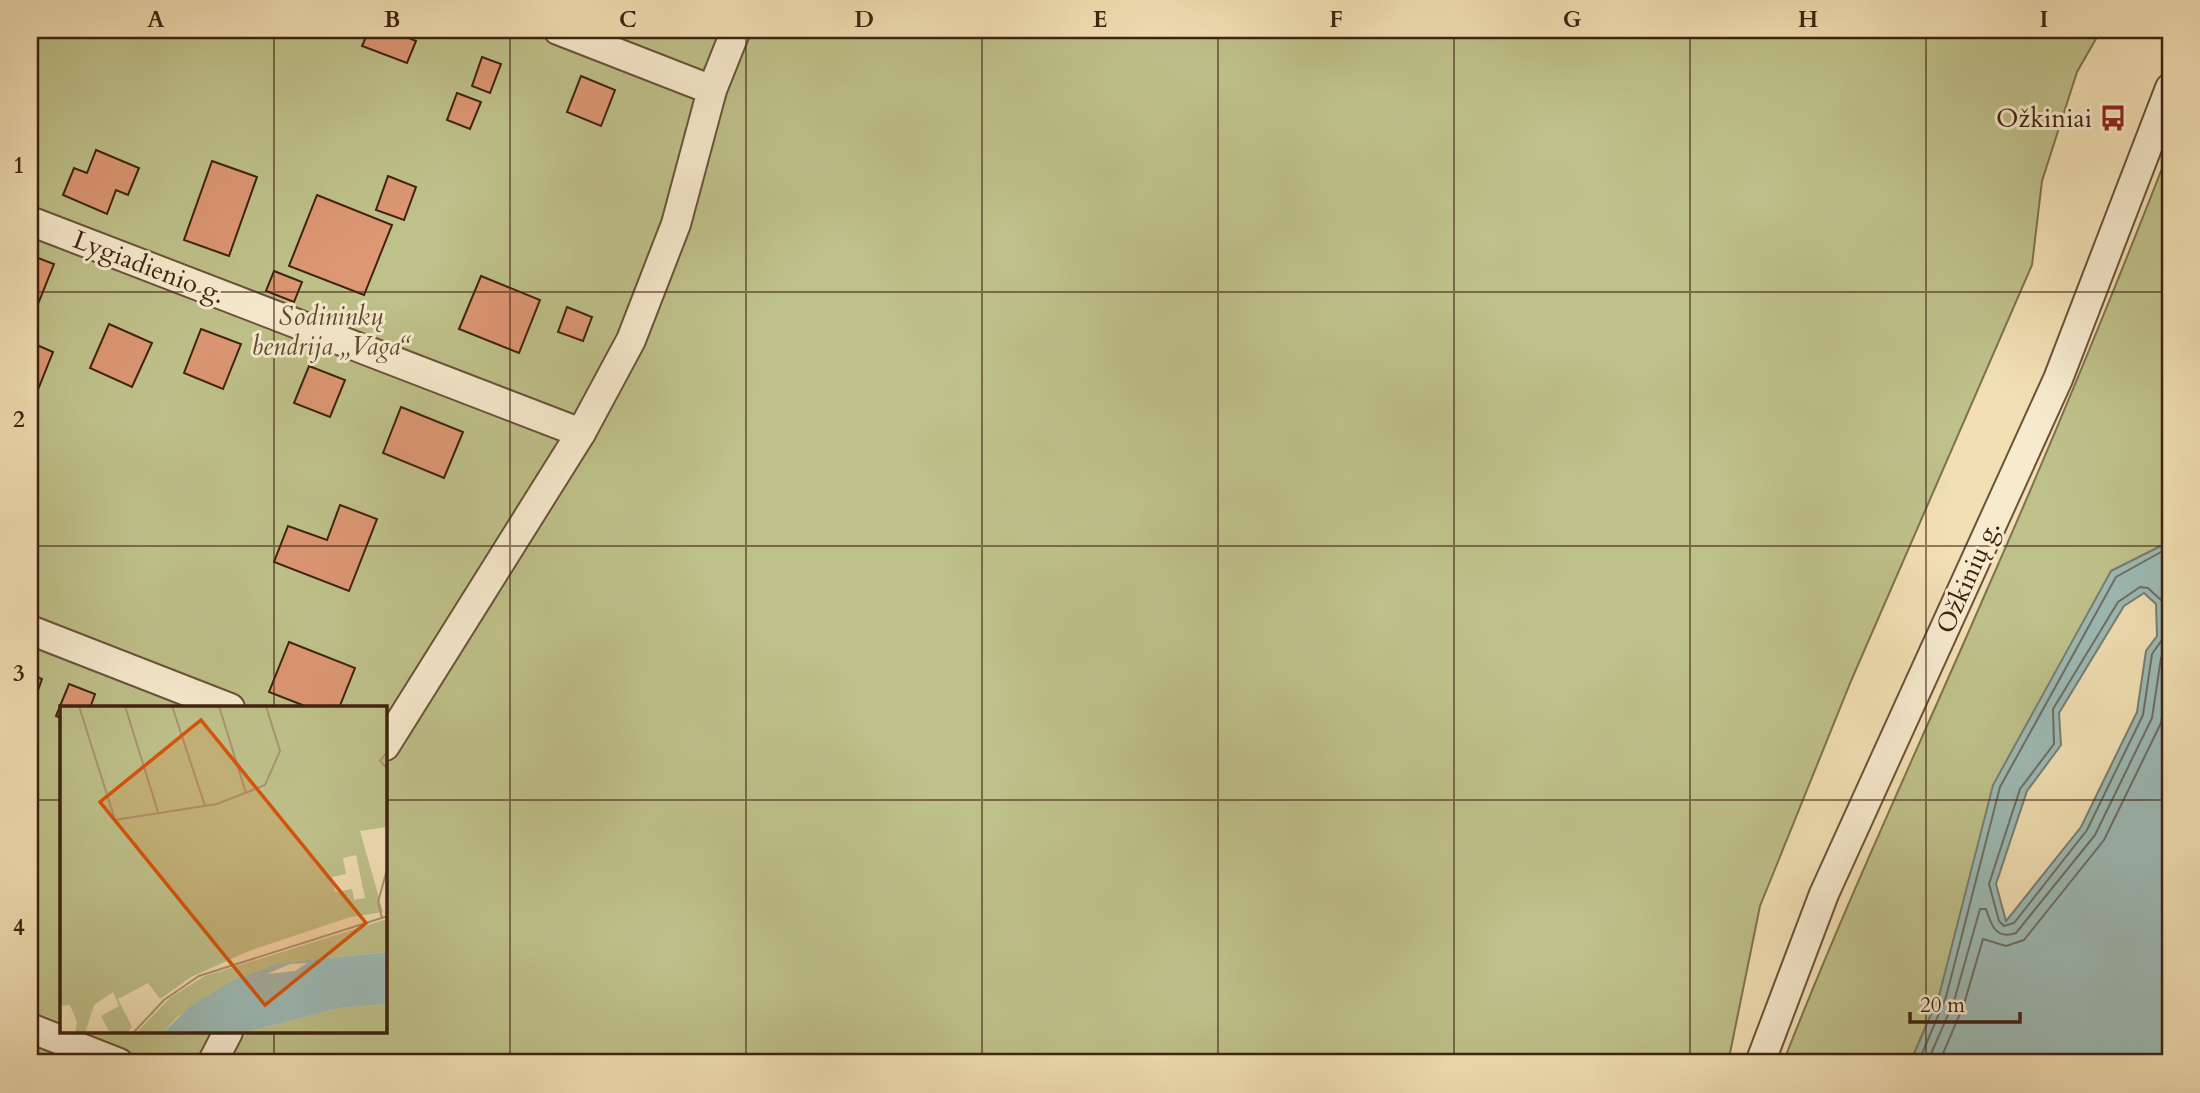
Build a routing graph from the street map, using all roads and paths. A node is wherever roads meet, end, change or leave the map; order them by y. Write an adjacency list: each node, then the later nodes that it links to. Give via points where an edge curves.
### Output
1 (558, 30): 4 (street)
2 (736, 30): 4 (street)
3 (2170, 88): 14 (street, Ožkinių g., via 2058,379 1824,894)
4 (712, 90): 6 (street, via 671,237 631,340)
5 (30, 222): 6 (street, Lygiadienio g.)
6 (581, 433): 9 (street)
7 (30, 630): 8 (street)
8 (225, 706)
9 (387, 743)
10 (30, 1028): 12 (street)
11 (227, 1034): 13 (street)
12 (119, 1063)
13 (212, 1063)
14 (1760, 1063)

